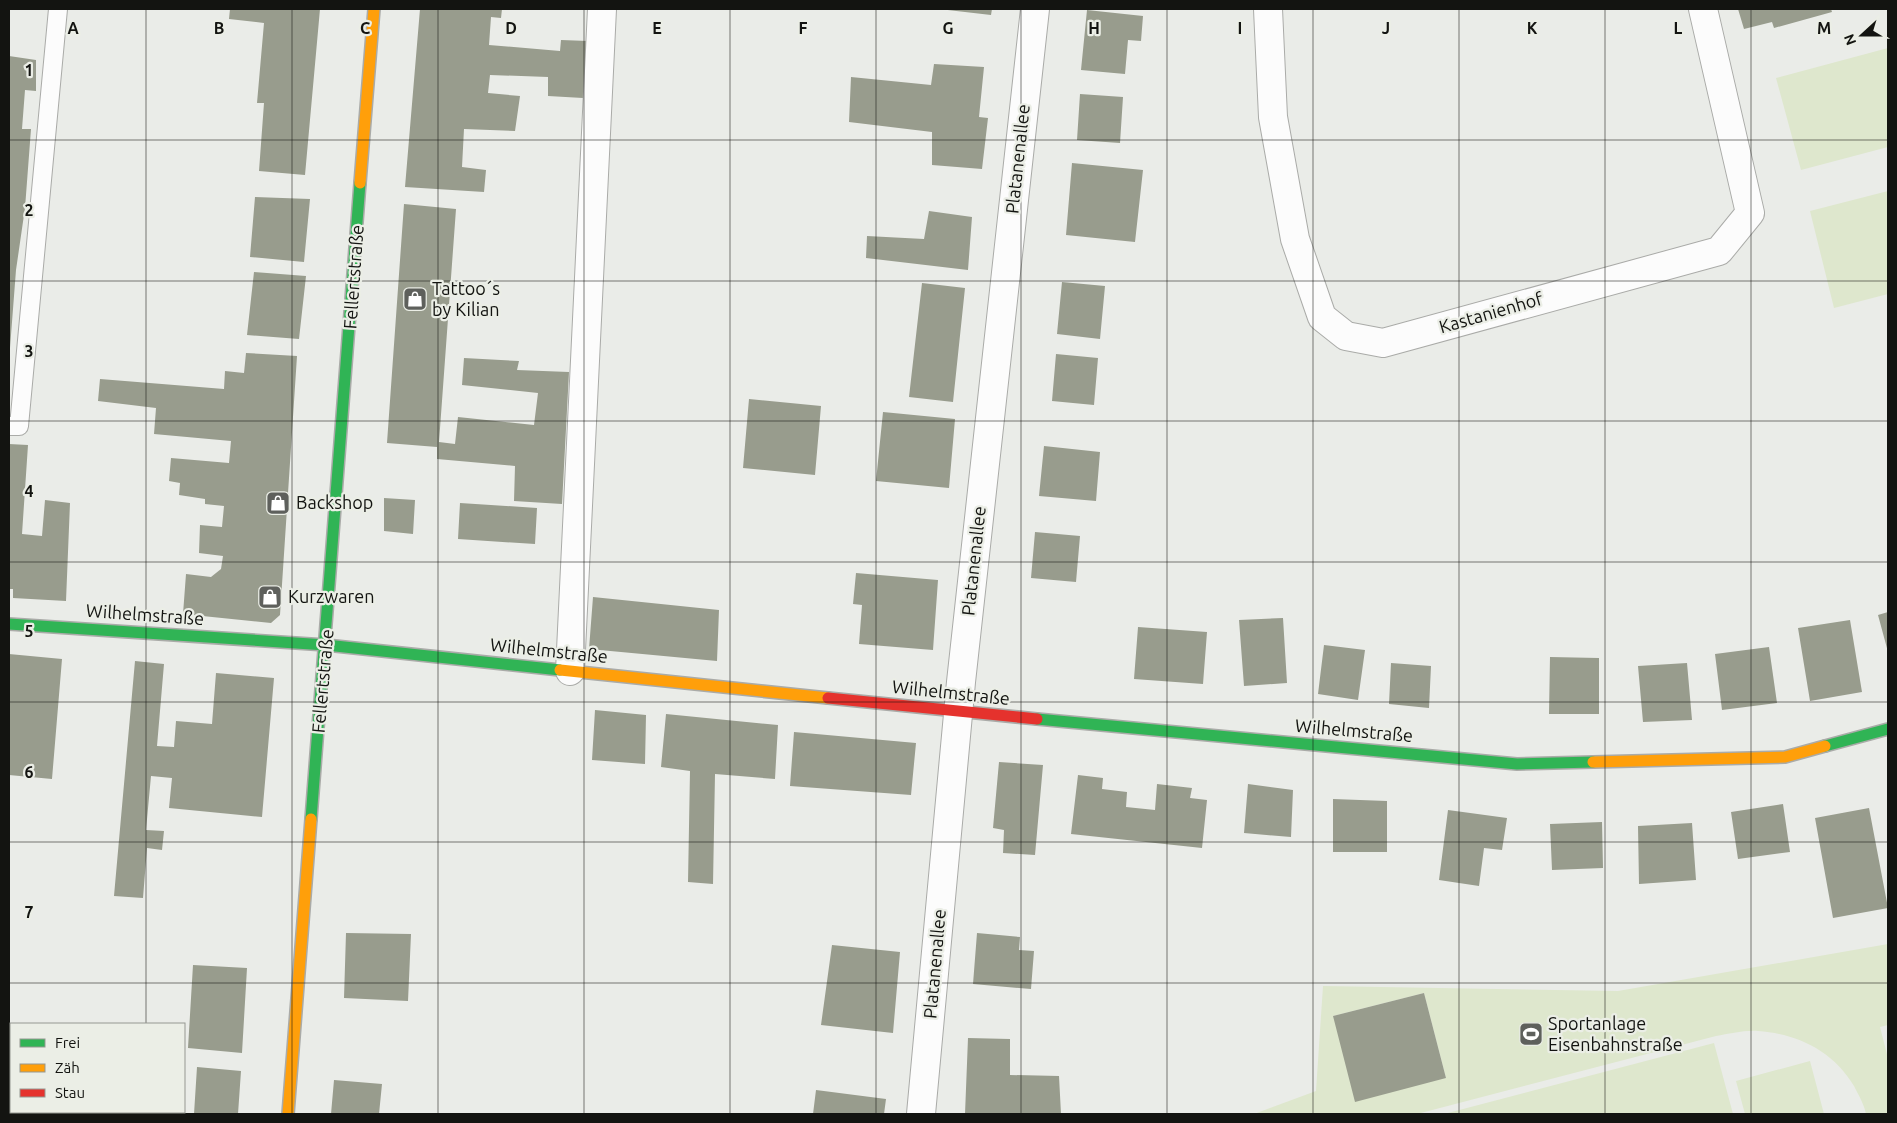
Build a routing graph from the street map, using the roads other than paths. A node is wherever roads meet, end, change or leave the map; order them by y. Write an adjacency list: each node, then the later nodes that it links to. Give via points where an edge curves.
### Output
1 (58, 9): 7 (lane, via 19,426)
2 (374, 9): 9 (street, Fellertstraße)
3 (602, 9): 10 (street)
4 (1034, 9): 11 (street, Platanenallee)
5 (1268, 9): 6 (street, Kastanienhof, via 1273,118 1295,239 1322,317 1346,336 1383,343 1719,251 1750,213)
6 (1703, 9)
7 (9, 426)
8 (9, 624): 9 (street, Wilhelmstraße)
9 (326, 645): 10 (street, Wilhelmstraße); 13 (street, Fellertstraße)
10 (570, 671): 11 (street, Wilhelmstraße)
11 (958, 712): 12 (street, Wilhelmstraße, via 1517,764 1785,757); 14 (street, Platanenallee)
12 (1888, 730)
13 (288, 1114)
14 (921, 1114)

